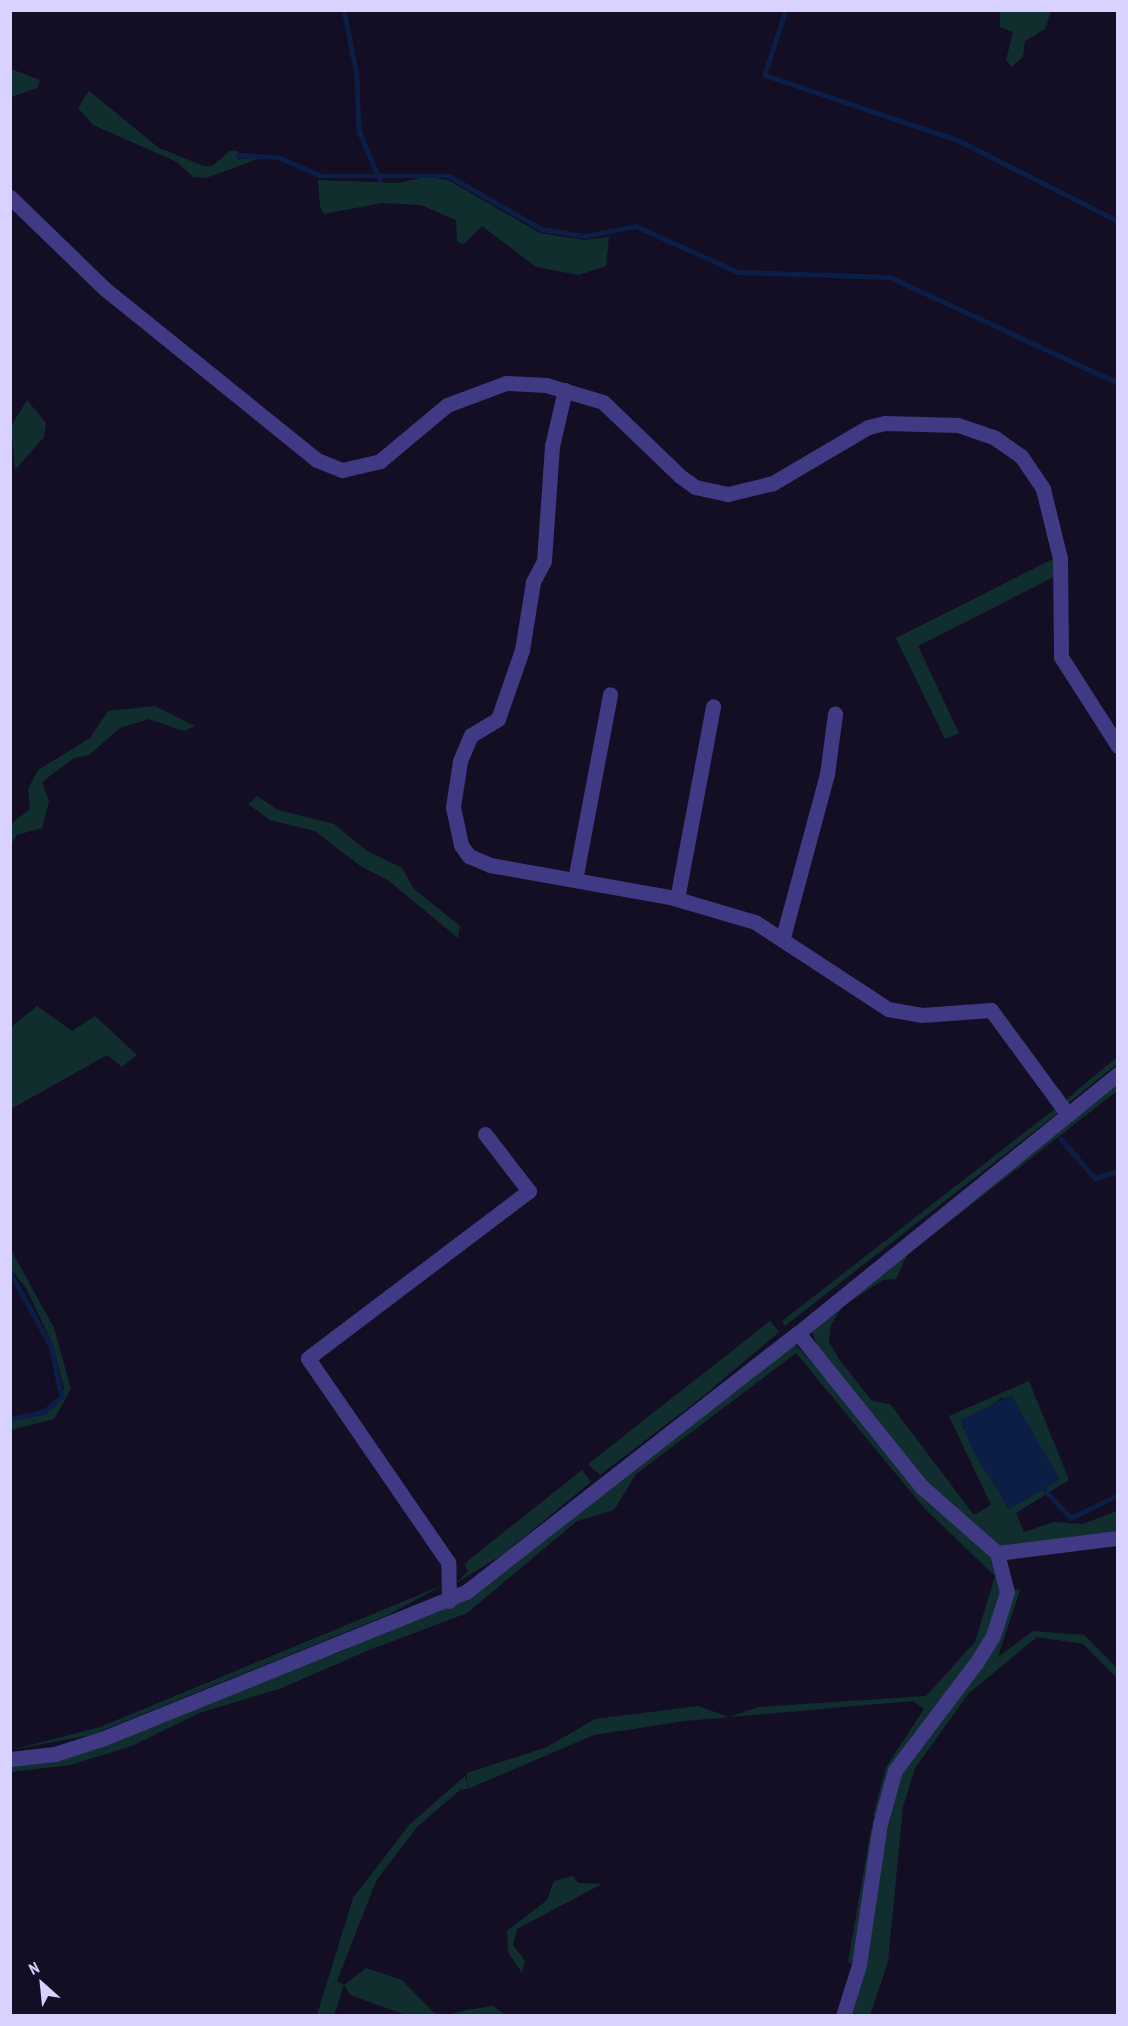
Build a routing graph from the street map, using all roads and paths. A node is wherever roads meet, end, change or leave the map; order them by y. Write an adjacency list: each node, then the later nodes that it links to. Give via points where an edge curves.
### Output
1 (10, 196): 2 (street, via 105,289 329,466 366,468 464,395 506,383)
2 (565, 390): 6 (street, via 611,407 695,487 728,494 774,483 867,427 885,423 958,425 995,438 1021,456 1043,489 1060,558 1061,657); 7 (street, via 552,446 544,561 533,582 522,650 498,719 465,745 453,807 461,845 469,856 490,865)
3 (610, 694): 7 (street)
4 (713, 706): 8 (street)
5 (835, 714): 9 (street, via 827,774)
6 (1118, 746)
7 (575, 880): 8 (street)
8 (677, 899): 9 (street, via 731,913)
9 (783, 937): 11 (street, via 888,1009 921,1015 991,1010)
10 (1118, 1074): 11 (street)
11 (1068, 1114): 13 (street)
12 (484, 1134): 16 (street, via 529,1191 308,1358 448,1562)
13 (798, 1333): 15 (street, via 922,1486); 16 (street, via 482,1583)
14 (1118, 1538): 15 (street)
15 (997, 1553): 18 (street, via 1007,1592 993,1636 895,1770 880,1824 860,1965)
16 (449, 1601): 17 (street, via 104,1738 55,1754)
17 (10, 1759)
18 (843, 2016)

